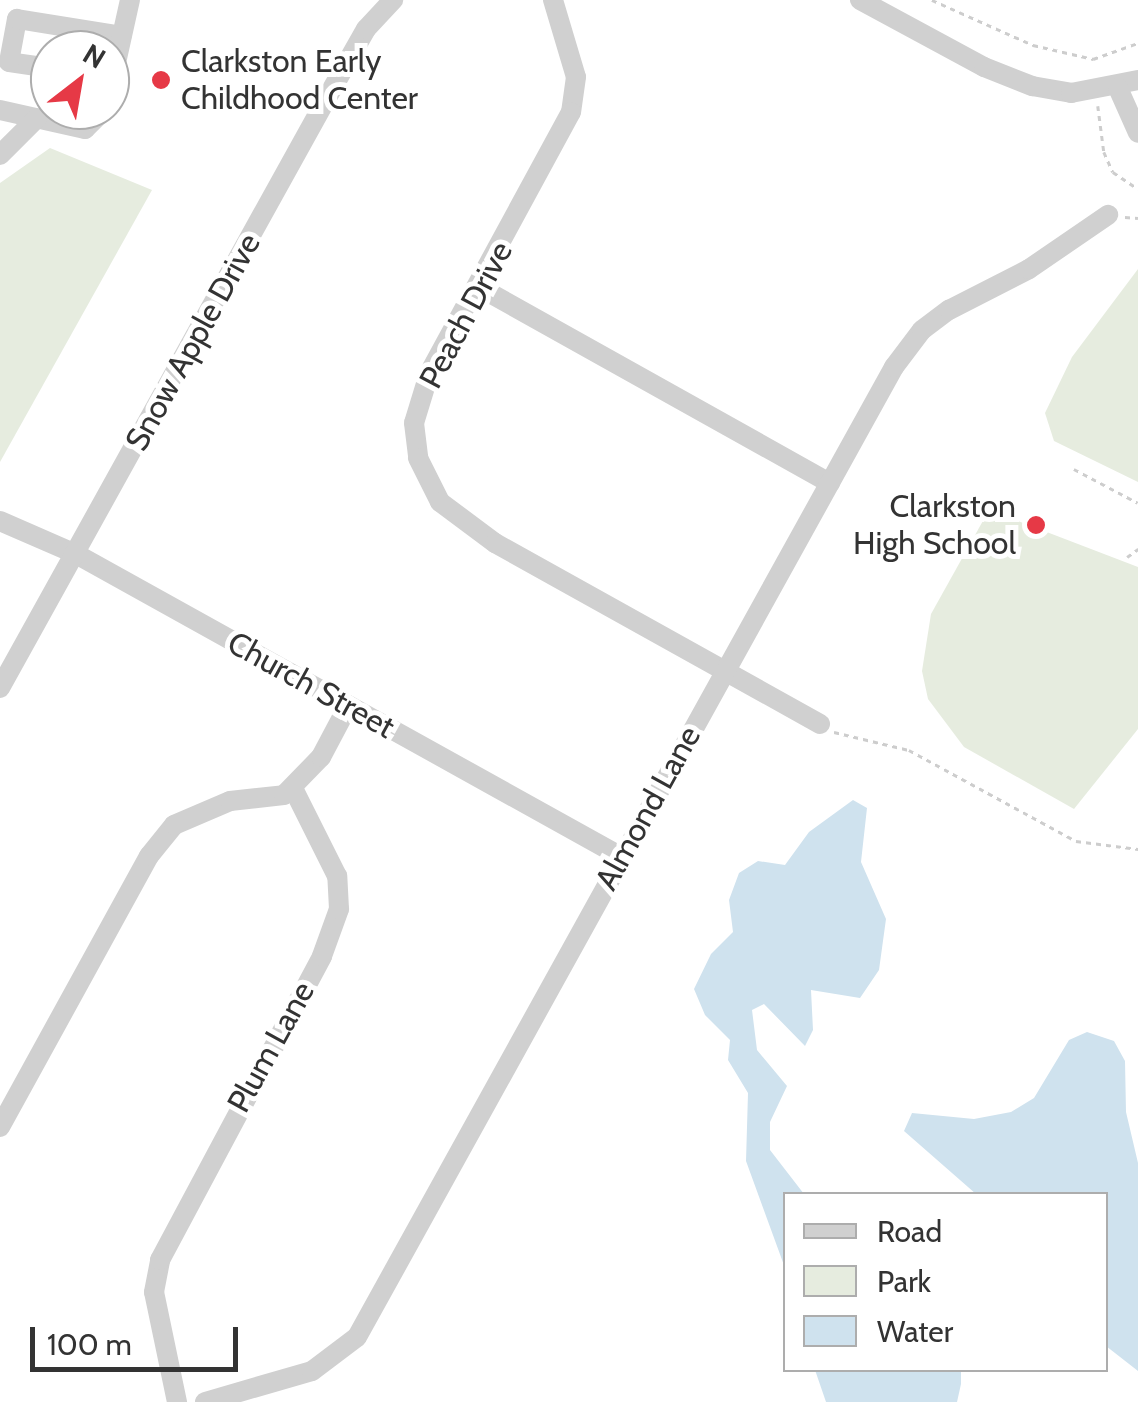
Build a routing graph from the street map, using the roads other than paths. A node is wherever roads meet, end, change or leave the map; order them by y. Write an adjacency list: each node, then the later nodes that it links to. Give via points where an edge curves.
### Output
1 (130, 0): 6 (street)
2 (393, 0): 18 (street, Snow Apple Drive, via 366,28)
3 (553, 0): 15 (street, Peach Drive, via 576,78 570,112)
4 (860, 0): 8 (street, via 1032,86 1071,93)
5 (85, 30): 7 (street, via 17,19 9,62)
6 (123, 30)
7 (30, 65)
8 (1128, 84): 12 (street)
9 (0, 110): 10 (street)
10 (30, 116)
11 (30, 125): 13 (street)
12 (1138, 133)
13 (0, 155)
14 (1108, 214): 16 (street, Almond Lane, via 922,330)
15 (478, 287): 16 (street); 19 (street, Peach Drive, via 430,374 414,424 418,458 440,502 495,543)
16 (830, 483): 19 (street, Almond Lane)
17 (0, 521): 18 (street, Church Street)
18 (76, 554): 20 (street, Snow Apple Drive); 21 (street, Church Street)
19 (726, 670): 22 (street, Peach Drive); 24 (street, Almond Lane)
20 (0, 688)
21 (348, 706): 23 (street, via 320,758); 24 (street, Church Street)
22 (820, 724)
23 (293, 788): 25 (street, via 207,807 174,826 149,856); 26 (street, Plum Lane, via 337,876 339,910 322,956 160,1260 154,1292)
24 (620, 856): 27 (street, Almond Lane, via 357,1336 312,1372)
25 (0, 1127)
26 (177, 1402)
27 (205, 1402)

